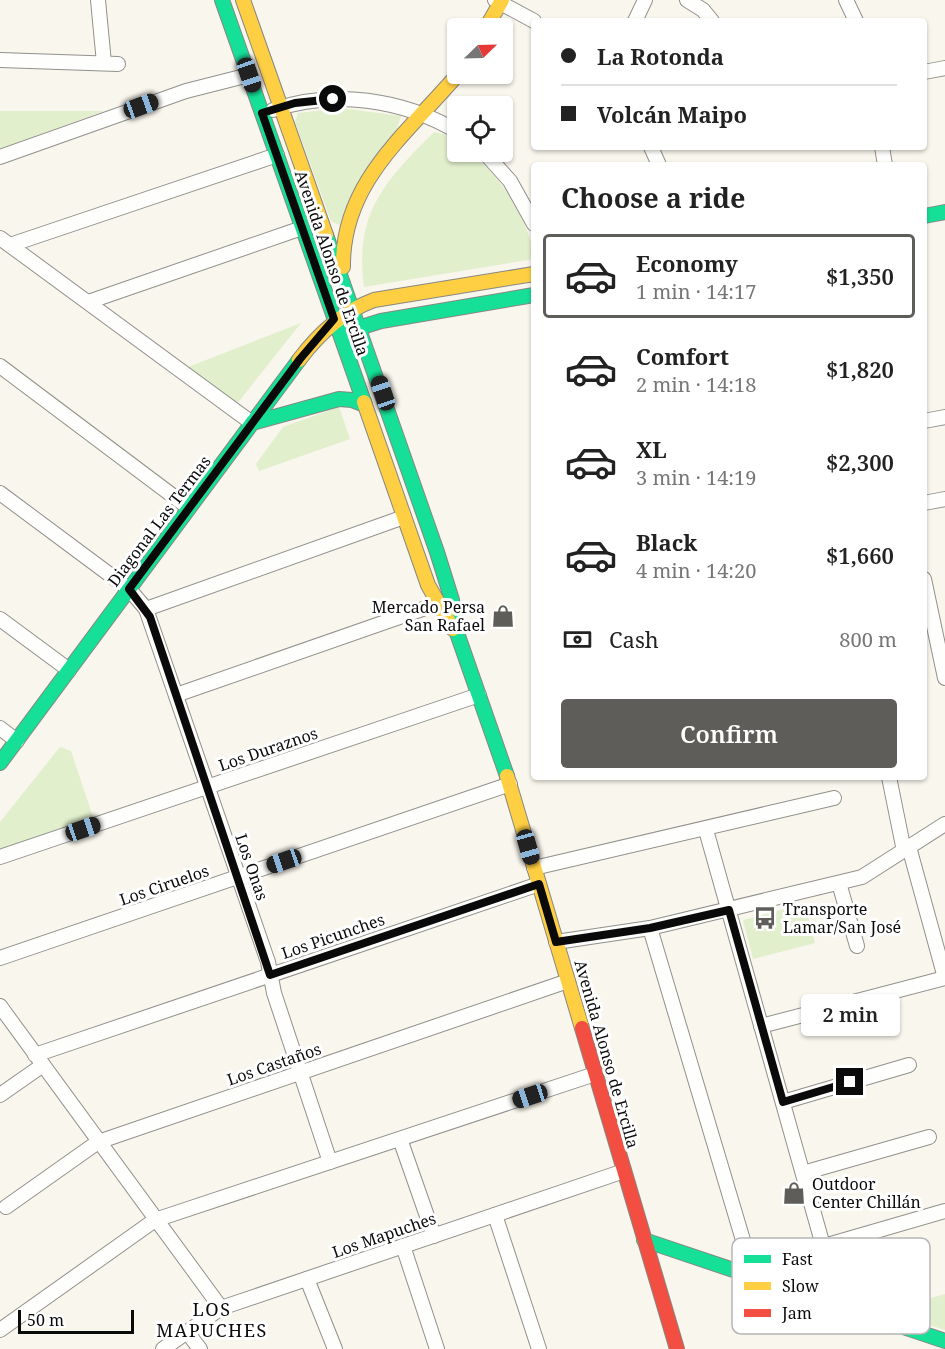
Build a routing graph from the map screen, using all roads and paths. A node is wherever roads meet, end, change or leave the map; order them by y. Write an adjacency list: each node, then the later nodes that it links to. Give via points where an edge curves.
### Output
1 (99, 0): 13 (street, via 111,64)
2 (243, 0): 18 (main road, Avenida Alonso de Ercilla)
3 (645, 0): 9 (street)
4 (687, 0): 10 (street)
5 (846, 0): 11 (street)
6 (499, 1): 8 (main road); 12 (street)
7 (224, 3): 16 (main road, Avenida Alonso de Ercilla)
8 (491, 18)
9 (636, 18)
10 (710, 18)
11 (855, 18)
12 (531, 19)
13 (0, 60)
14 (945, 68): 15 (street)
15 (927, 71)
16 (249, 75): 19 (main road, Avenida Alonso de Ercilla); 23 (street, via 186,91)
17 (449, 84): 20 (main road)
18 (281, 107): 19 (street); 20 (street, via 314,100 352,99); 31 (main road, Avenida Alonso de Ercilla)
19 (262, 113): 22 (main road, Avenida Alonso de Ercilla)
20 (423, 115): 21 (street); 31 (main road, via 373,172 356,202 345,230)
21 (447, 127)
22 (277, 155): 28 (main road, Avenida Alonso de Ercilla); 29 (street)
23 (0, 157)
24 (493, 162): 27 (street, via 510,181)
25 (945, 212): 26 (main road)
26 (927, 215)
27 (531, 219)
28 (302, 228): 33 (street); 35 (main road, Avenida Alonso de Ercilla)
29 (5, 241): 33 (street)
30 (531, 274): 34 (main road, Diagonal Las Termas, via 374,300)
31 (342, 278): 34 (main road, Avenida Alonso de Ercilla)
32 (531, 296): 36 (main road)
33 (87, 302): 43 (street)
34 (353, 308): 35 (main road, Diagonal Las Termas); 36 (main road, Avenida Alonso de Ercilla)
35 (334, 319): 37 (main road, Avenida Alonso de Ercilla); 38 (main road, Diagonal Las Termas)
36 (360, 327): 37 (main road); 54 (main road, Avenida Alonso de Ercilla, via 437,552 452,600)
37 (340, 335): 38 (main road); 40 (main road, Avenida Alonso de Ercilla)
38 (300, 359): 43 (main road, Diagonal Las Termas)
39 (0, 366): 47 (street)
40 (365, 405): 43 (main road, via 354,399 338,398 267,422); 48 (main road, Avenida Alonso de Ercilla)
41 (945, 417): 42 (street)
42 (927, 421)
43 (252, 423): 47 (main road, Diagonal Las Termas)
44 (0, 493): 49 (street, Los Onas)
45 (945, 499): 46 (street)
46 (927, 502)
47 (189, 508): 49 (main road, Diagonal Las Termas)
48 (404, 517): 51 (main road, Avenida Alonso de Ercilla); 52 (street)
49 (129, 589): 52 (street, Los Onas); 55 (main road, Diagonal Las Termas)
50 (927, 593): 56 (street)
51 (437, 604): 54 (main road, Avenida Alonso de Ercilla); 57 (street)
52 (146, 609): 57 (street, Los Onas)
53 (0, 619): 55 (street)
54 (457, 633): 58 (main road, Avenida Alonso de Ercilla)
55 (69, 670): 60 (main road, Diagonal Las Termas)
56 (945, 678)
57 (176, 695): 64 (street, Los Onas)
58 (479, 695): 63 (main road, Avenida Alonso de Ercilla); 64 (street, Los Duraznos)
59 (0, 728): 60 (street)
60 (17, 741): 61 (main road, Diagonal Las Termas)
61 (0, 764)
62 (890, 780): 68 (street)
63 (510, 784): 70 (main road, Avenida Alonso de Ercilla); 71 (street, Los Ciruelos)
64 (208, 787): 69 (street, Los Duraznos); 71 (street, Los Onas)
65 (834, 798): 67 (street)
66 (945, 824): 68 (street)
67 (706, 830): 70 (street); 74 (street)
68 (906, 849): 72 (street, via 862,877); 80 (street)
69 (0, 857)
70 (534, 868): 73 (main road, Avenida Alonso de Ercilla)
71 (238, 877): 78 (street, Los Ciruelos); 79 (street, Los Onas)
72 (839, 883): 74 (street); 77 (street)
73 (539, 884): 76 (main road, Avenida Alonso de Ercilla); 79 (street, Los Picunches)
74 (729, 910): 75 (street); 83 (street)
75 (650, 928): 76 (street); 101 (street)
76 (556, 942): 81 (main road, Avenida Alonso de Ercilla)
77 (857, 946)
78 (0, 958)
79 (270, 975): 84 (street, Los Picunches); 86 (street, Los Onas)
80 (945, 978): 83 (street)
81 (568, 981): 86 (street, Los Castaños); 87 (main road, Avenida Alonso de Ercilla)
82 (0, 1006): 84 (street)
83 (761, 1026): 89 (street)
84 (39, 1060): 88 (street, Los Picunches); 92 (street)
85 (909, 1065): 89 (street)
86 (300, 1073): 92 (street, Los Castaños); 93 (street, Los Onas)
87 (595, 1074): 91 (street); 94 (main road, Avenida Alonso de Ercilla)
88 (0, 1095)
89 (783, 1102): 95 (street)
90 (930, 1137): 95 (street)
91 (400, 1139): 93 (street); 100 (street)
92 (98, 1142): 96 (street, Los Castaños); 99 (street)
93 (330, 1162): 99 (street)
94 (624, 1172): 98 (street, Los Mapuches); 104 (main road, Avenida Alonso de Ercilla)
95 (803, 1173): 102 (street)
96 (6, 1207)
97 (945, 1211): 103 (street)
98 (495, 1215): 100 (street, Los Mapuches); 117 (street)
99 (155, 1220): 108 (street); 109 (street)
100 (434, 1236): 105 (street, Los Mapuches)
101 (740, 1238)
102 (822, 1238)
103 (852, 1238)
104 (644, 1240): 106 (main road); 118 (main road, Avenida Alonso de Ercilla)
105 (403, 1246): 107 (street, Los Mapuches); 116 (street)
106 (732, 1269)
107 (307, 1279): 108 (street, Los Mapuches); 115 (street)
108 (221, 1308): 110 (street, Los Mapuches)
109 (0, 1330)
110 (187, 1332): 113 (street, Los Mapuches); 114 (street)
111 (924, 1334): 112 (main road)
112 (945, 1341)
113 (163, 1349)
114 (200, 1349)
115 (335, 1349)
116 (437, 1349)
117 (539, 1349)
118 (677, 1349)

